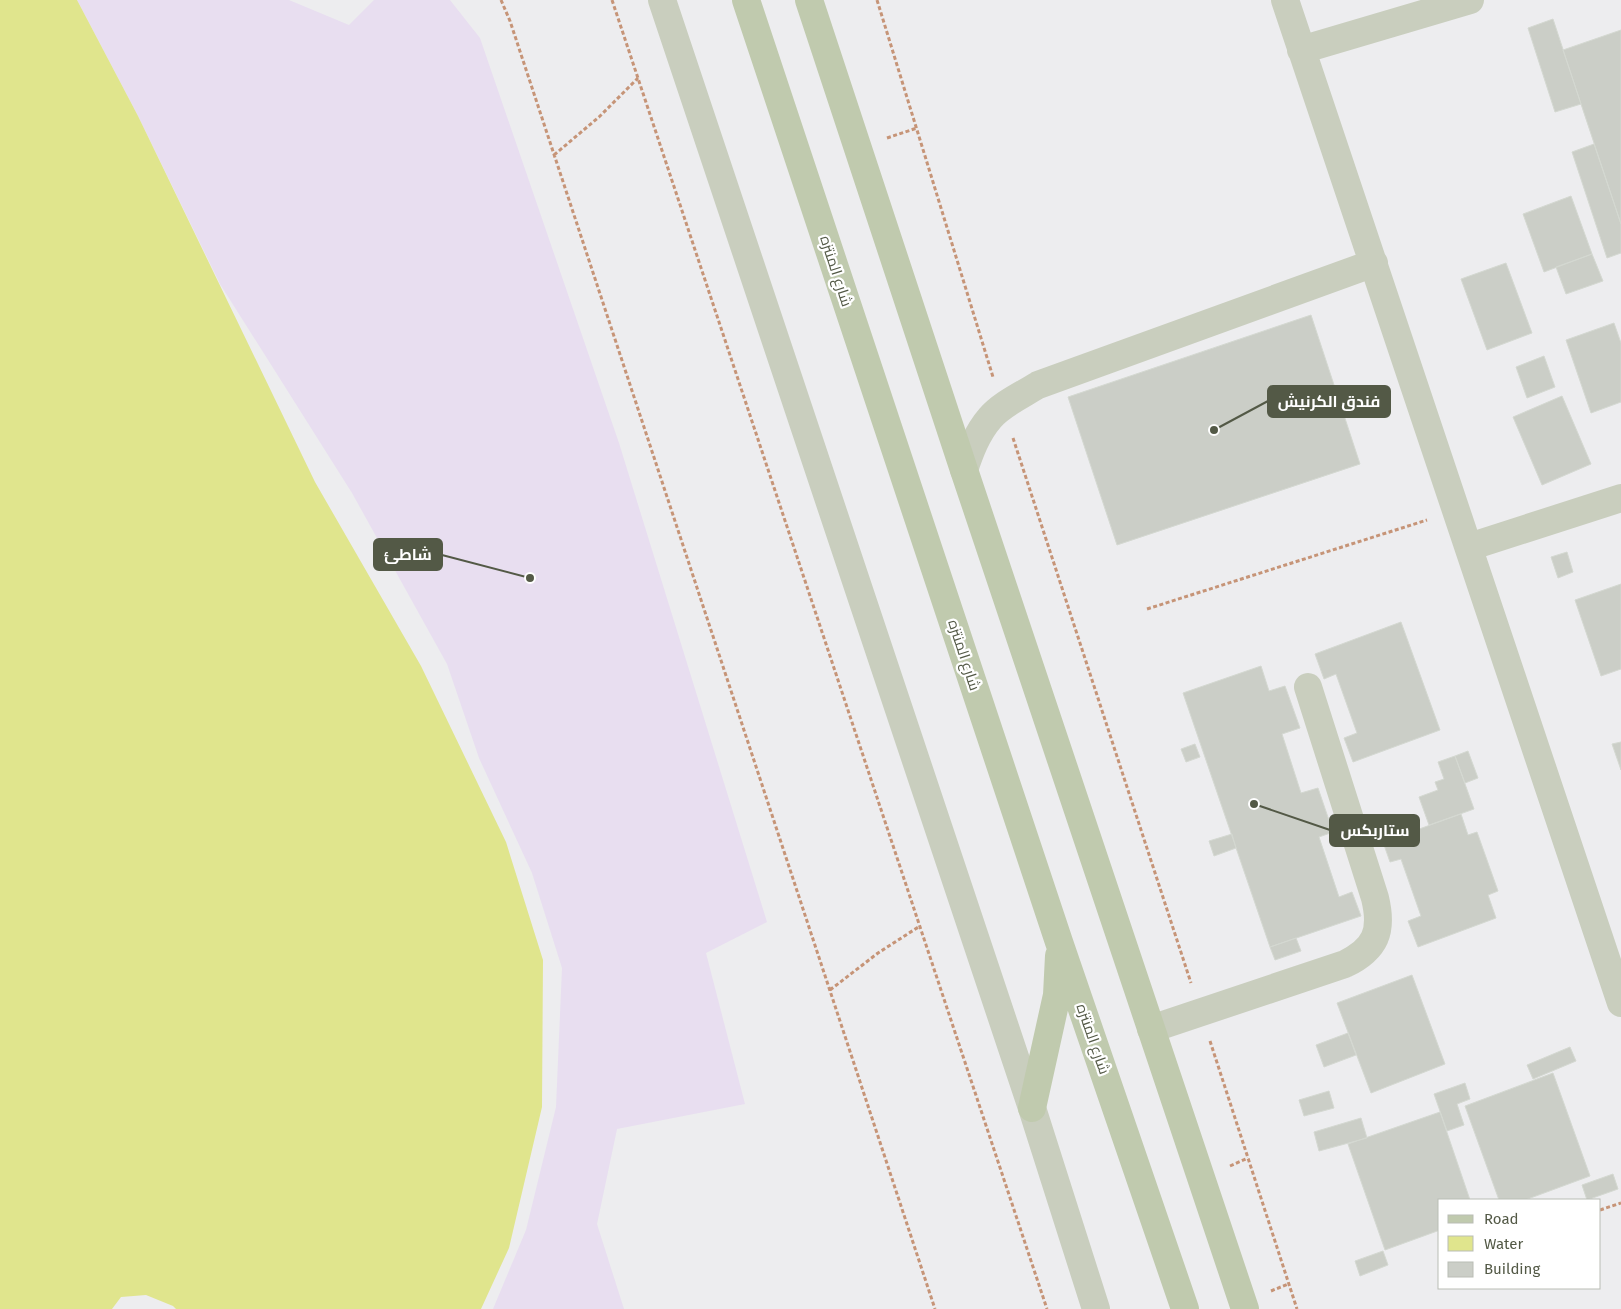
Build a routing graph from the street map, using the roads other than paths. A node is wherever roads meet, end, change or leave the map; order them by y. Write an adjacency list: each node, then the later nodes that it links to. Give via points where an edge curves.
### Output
1 (662, 0): 15 (street)
2 (746, 0): 12 (main road, شارع المنتزه)
3 (809, 0): 8 (main road)
4 (1285, 0): 6 (street)
5 (1470, 0): 6 (street)
6 (1301, 50): 7 (street)
7 (1374, 263): 8 (street, via 1038,385 990,418 974,442); 10 (street)
8 (964, 470): 14 (main road)
9 (1621, 498): 10 (street)
10 (1469, 547): 13 (street)
11 (1308, 687): 14 (street, via 1375,898 1378,930 1360,957 1345,964)
12 (1060, 942): 15 (main road, via 1056,995); 17 (main road, شارع المنتزه)
13 (1621, 1003)
14 (1151, 1029): 18 (main road)
15 (1032, 1108): 16 (street)
16 (1096, 1309)
17 (1185, 1309)
18 (1245, 1309)

